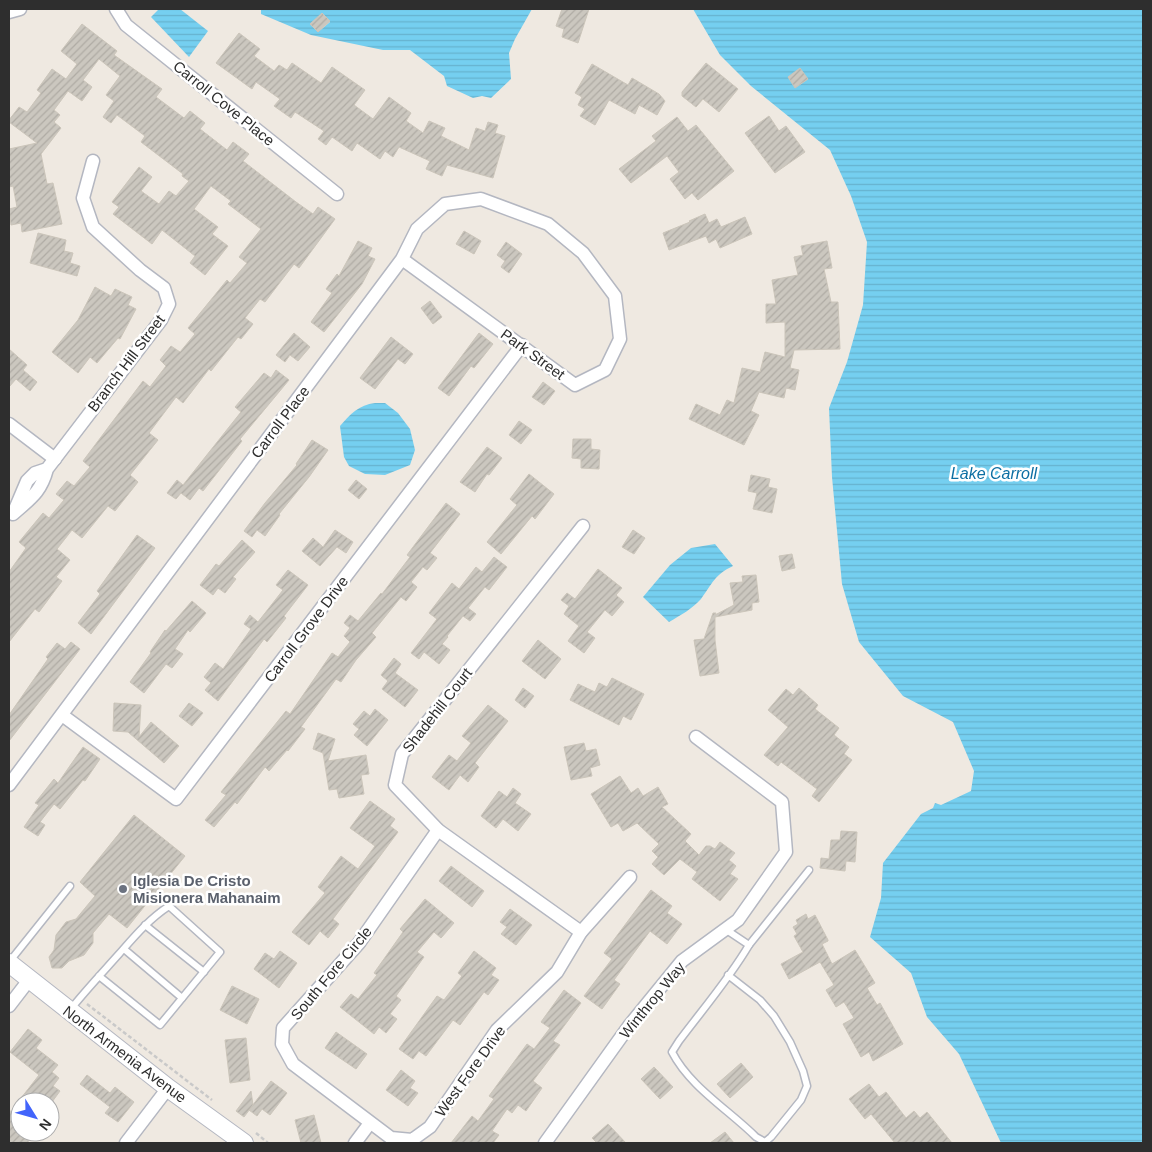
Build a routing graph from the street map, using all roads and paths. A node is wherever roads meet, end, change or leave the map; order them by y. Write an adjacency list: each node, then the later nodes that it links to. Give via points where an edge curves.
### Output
1 (116, 9): 3 (street, Carroll Cove Place, via 126,25)
2 (93, 161): 8 (street, Branch Hill Street, via 83,198 93,227 164,288 170,304)
3 (337, 194)
4 (402, 259): 5 (street, Carroll Place, via 417,229 445,204 481,198 548,224 583,253); 6 (street, Park Street); 11 (street, Carroll Place)
5 (598, 274): 6 (street, Park Street, via 615,296 620,339 605,370 575,385)
6 (522, 345): 11 (street, Carroll Grove Drive, via 176,799)
7 (9, 424): 8 (street)
8 (55, 459): 9 (street, Branch Hill Street, via 47,470 34,473 27,481)
9 (11, 517)
10 (583, 526): 14 (street, Shadehill Court, via 402,754 395,785)
11 (62, 715): 13 (street, Carroll Place)
12 (696, 737): 19 (street, Winthrop Way, via 782,802 786,852 738,920)
13 (9, 785)
14 (438, 830): 20 (street, Shadehill Court); 33 (street, South Fore Circle, via 359,943 284,1028 282,1044 293,1064)
15 (809, 870): 21 (lane)
16 (630, 877): 20 (street, West Fore Drive)
17 (70, 886): 23 (lane)
18 (145, 925): 22 (lane); 24 (lane); 24 (lane, via 169,906 220,952)
19 (725, 929): 21 (lane); 38 (street, Winthrop Way, via 682,961 629,1026)
20 (581, 932): 33 (street, West Fore Drive, via 557,972 497,1030 430,1127 412,1140 392,1138)
21 (749, 945): 25 (lane)
22 (124, 949): 26 (lane); 28 (lane)
23 (9, 963): 27 (main road, North Armenia Avenue)
24 (204, 972): 28 (lane)
25 (728, 975): 25 (lane, via 672,1052 693,1080 765,1142 801,1100 807,1086 790,1042 774,1016 760,1000)
26 (99, 976): 28 (lane, via 160,1025); 29 (lane)
27 (29, 980): 29 (main road, North Armenia Avenue); 30 (street)
28 (182, 998)
29 (74, 1004): 31 (main road, North Armenia Avenue); 32 (path)
30 (9, 1006)
31 (168, 1088): 34 (main road, North Armenia Avenue); 35 (street)
32 (213, 1101)
33 (370, 1123): 37 (street)
34 (248, 1137): 36 (path)
35 (126, 1143)
36 (268, 1143)
37 (356, 1143)
38 (545, 1143)

